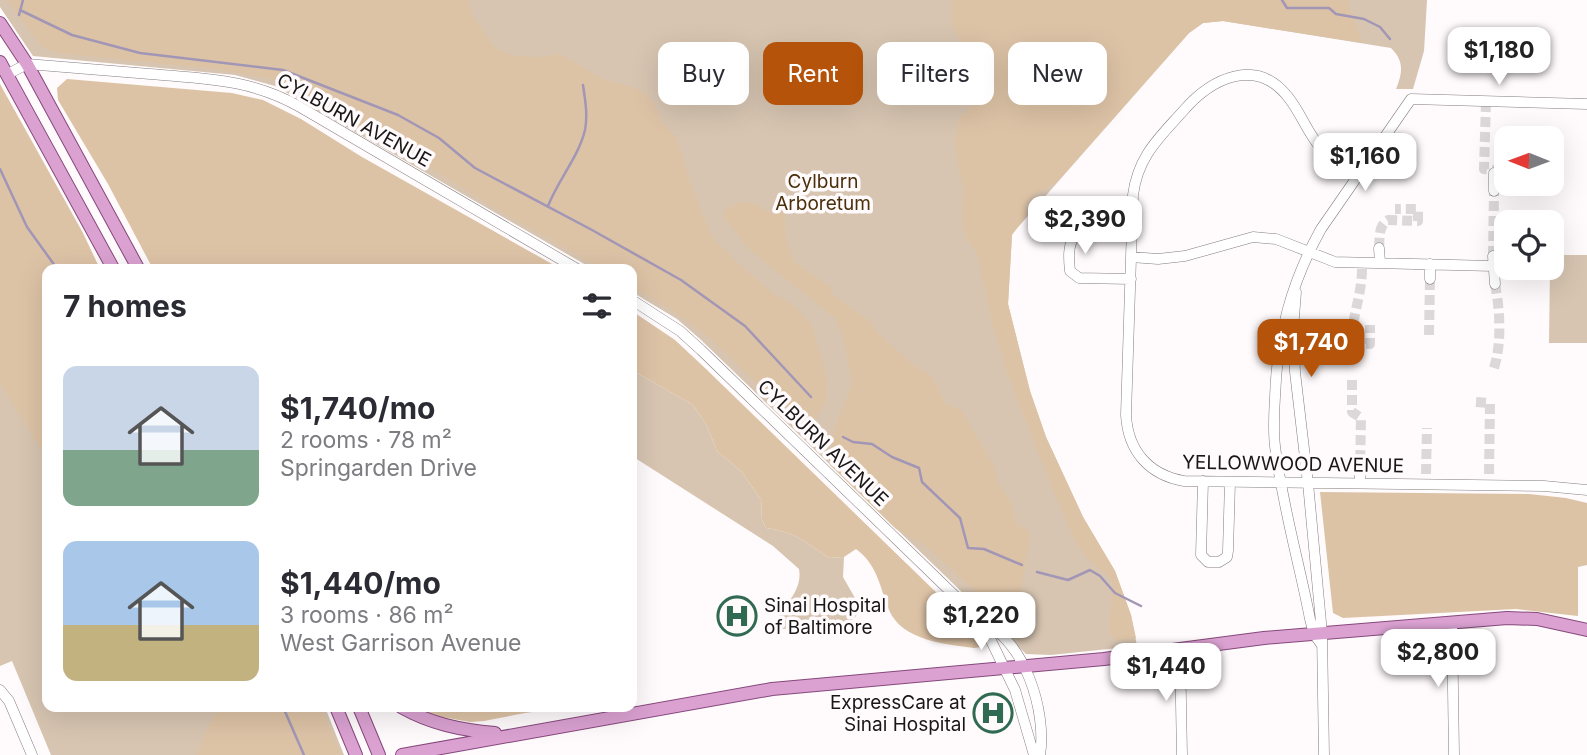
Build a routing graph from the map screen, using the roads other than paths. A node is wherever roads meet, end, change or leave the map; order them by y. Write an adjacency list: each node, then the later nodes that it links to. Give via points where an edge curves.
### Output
1 (0, 23): 3 (main road)
2 (0, 62): 4 (main road)
3 (27, 64): 4 (street); 13 (main road); 14 (street, CYLBURN AVENUE, via 219,80 278,94)
4 (8, 74): 12 (main road)
5 (1587, 104): 6 (street, via 1411,99)
6 (1358, 177): 7 (street, YELLOWWOOD AVENUE, via 1322,149 1289,98 1273,84 1255,76 1223,79 1201,91 1142,160 1135,181); 9 (street)
7 (1132, 236): 10 (street, YELLOWWOOD AVENUE); 17 (street, via 1075,236 1070,244 1070,271 1079,278)
8 (1379, 248): 11 (street)
9 (1308, 251): 10 (street, via 1276,239 1254,237 1185,256); 11 (street, via 1335,262); 16 (street)
10 (1131, 257): 17 (street, YELLOWWOOD AVENUE)
11 (1380, 263): 15 (street)
12 (111, 264)
13 (136, 264)
14 (569, 264)
15 (1430, 264): 18 (street); 19 (street, via 1493,261)
16 (1298, 274): 23 (street, via 1281,329 1276,371 1274,434); 24 (street, via 1294,351)
17 (1131, 279): 21 (street, YELLOWWOOD AVENUE, via 1126,415 1130,439 1142,460 1161,475)
18 (1430, 279)
19 (1495, 284)
20 (637, 303): 26 (street, CYLBURN AVENUE, via 701,350)
21 (1203, 481): 22 (street, YELLOWWOOD AVENUE); 22 (street, via 1201,555 1208,562 1227,557)
22 (1230, 482): 23 (street, YELLOWWOOD AVENUE)
23 (1282, 482): 24 (street, YELLOWWOOD AVENUE); 29 (street)
24 (1308, 483): 25 (street, YELLOWWOOD AVENUE, via 1360,478 1489,480); 29 (street)
25 (1587, 490)
26 (982, 622): 31 (street, CYLBURN AVENUE, via 1000,632); 32 (street, CYLBURN AVENUE)
27 (1452, 623): 28 (main road, via 1524,618); 29 (main road); 48 (street)
28 (1587, 629)
29 (1319, 637): 30 (main road); 47 (street)
30 (1180, 650): 31 (main road); 46 (street)
31 (1024, 667): 32 (main road); 45 (street, CYLBURN AVENUE, via 1036,698)
32 (1007, 669): 37 (main road, via 772,689); 44 (street, CYLBURN AVENUE)
33 (0, 690): 39 (street)
34 (338, 712): 40 (main road)
35 (361, 712): 41 (main road)
36 (412, 712): 37 (main road, via 463,730)
37 (509, 735): 38 (main road)
38 (466, 743): 42 (main road); 43 (main road)
39 (32, 755)
40 (356, 755)
41 (379, 755)
42 (402, 755)
43 (437, 755)
44 (1034, 755)
45 (1040, 755)
46 (1182, 755)
47 (1324, 755)
48 (1454, 755)

